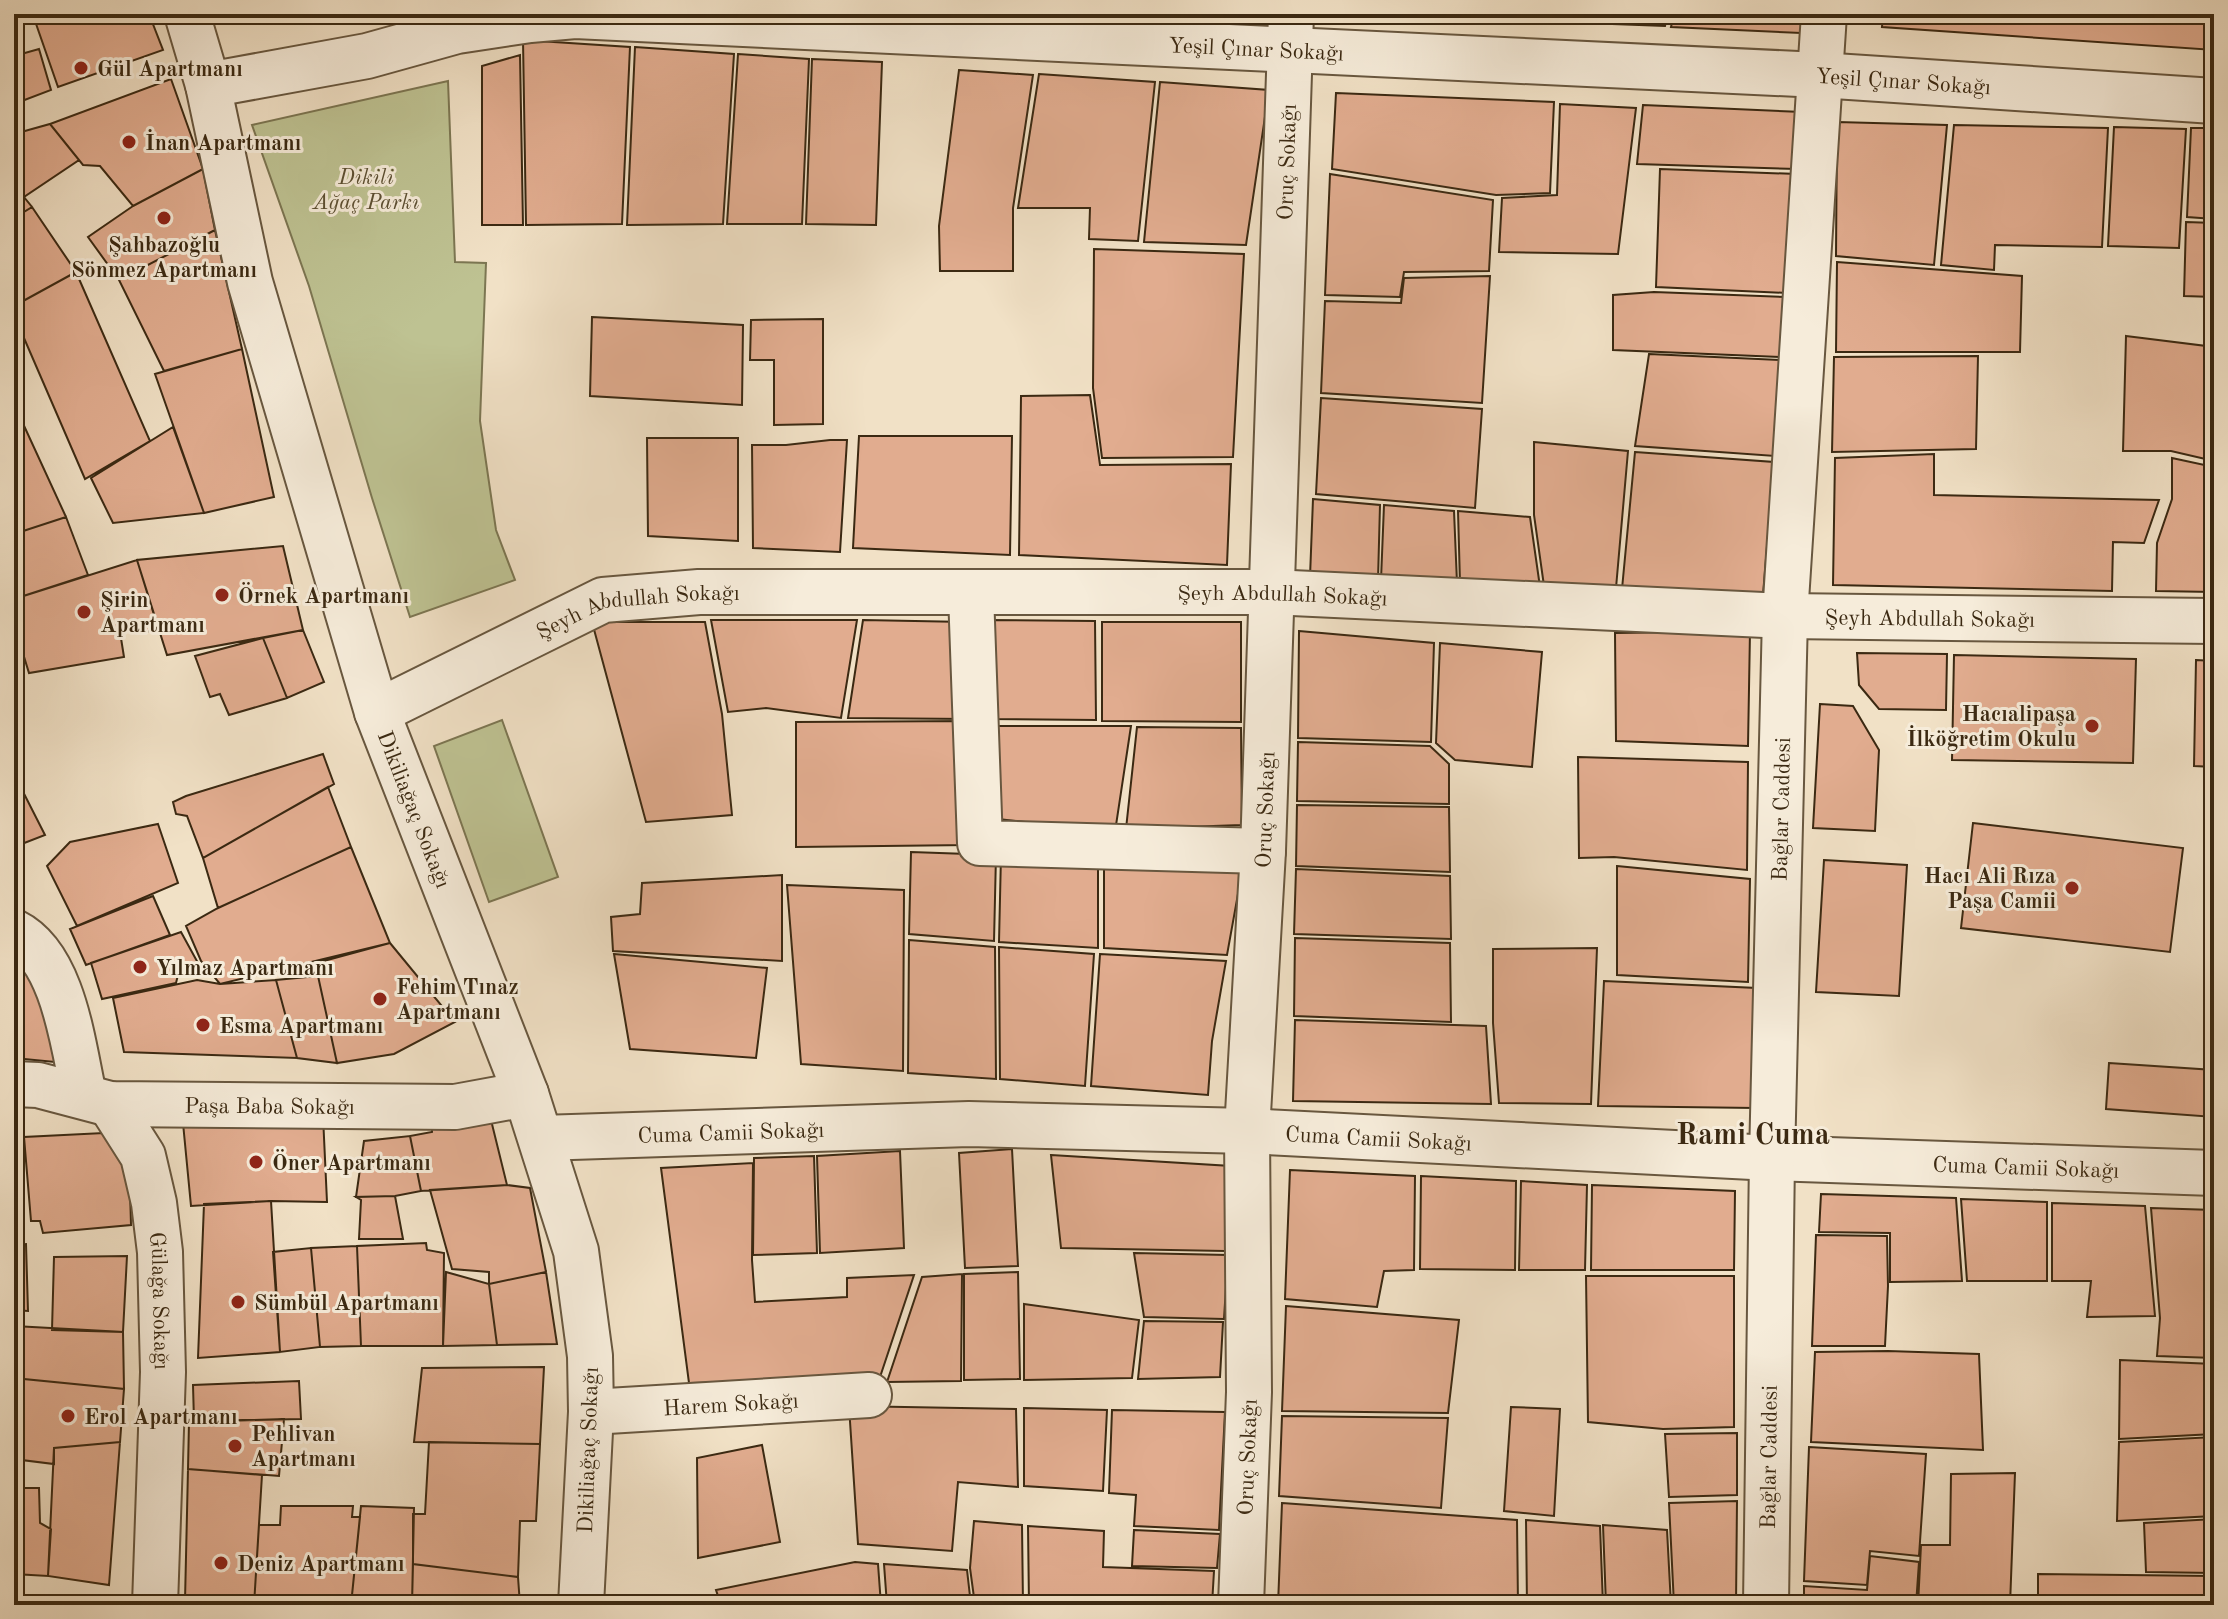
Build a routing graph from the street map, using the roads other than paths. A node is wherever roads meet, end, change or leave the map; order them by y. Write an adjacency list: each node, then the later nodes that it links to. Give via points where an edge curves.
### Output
1 (187, 14): 6 (street, Dikiliağaç Sokağı)
2 (1824, 14): 5 (street, Bağlar Caddesi)
3 (456, 23): 4 (street, Yeşil Çınar Sokağı, via 575,16); 6 (street, Yeşil Çınar Sokağı, via 367,56)
4 (1290, 33): 5 (street, Yeşil Çınar Sokağı); 8 (street, Oruç Sokağı)
5 (1819, 75): 7 (street, Yeşil Çınar Sokağı); 10 (street, Bağlar Caddesi)
6 (208, 85): 12 (street, Dikiliağaç Sokağı, via 250,282)
7 (2214, 101)
8 (1270, 592): 9 (street, Şeyh Abdullah Sokağı); 10 (street, Şeyh Abdullah Sokağı); 13 (street, Oruç Sokağı)
9 (971, 594): 12 (street, Şeyh Abdullah Sokağı, via 699,592 603,600); 13 (street, via 980,843)
10 (1785, 616): 11 (street, Şeyh Abdullah Sokağı); 20 (street, Bağlar Caddesi)
11 (2214, 621)
12 (377, 712): 16 (street, Dikiliağaç Sokağı)
13 (1263, 851): 18 (street, Oruç Sokağı)
14 (14, 932): 17 (street, Gülağa Sokağı, via 23,936 57,982)
15 (14, 1084): 17 (street, Paşa Baba Sokağı)
16 (526, 1094): 17 (street, Paşa Baba Sokağı, via 455,1107); 19 (street, Dikiliağaç Sokağı)
17 (97, 1099): 24 (street, Gülağa Sokağı, via 143,1156 160,1252 163,1372)
18 (1247, 1131): 19 (street, Cuma Camii Sokağı, via 969,1124); 20 (street, Cuma Camii Sokağı); 26 (street, Oruç Sokağı, via 1249,1392)
19 (541, 1138): 23 (street, Dikiliağaç Sokağı, via 576,1251 590,1356)
20 (1772, 1158): 21 (street, Cuma Camii Sokağı); 27 (street, Bağlar Caddesi)
21 (2214, 1173)
22 (869, 1395): 23 (street, Harem Sokağı)
23 (591, 1412): 25 (street, Dikiliağaç Sokağı)
24 (155, 1605)
25 (581, 1605)
26 (1241, 1605)
27 (1766, 1605)

